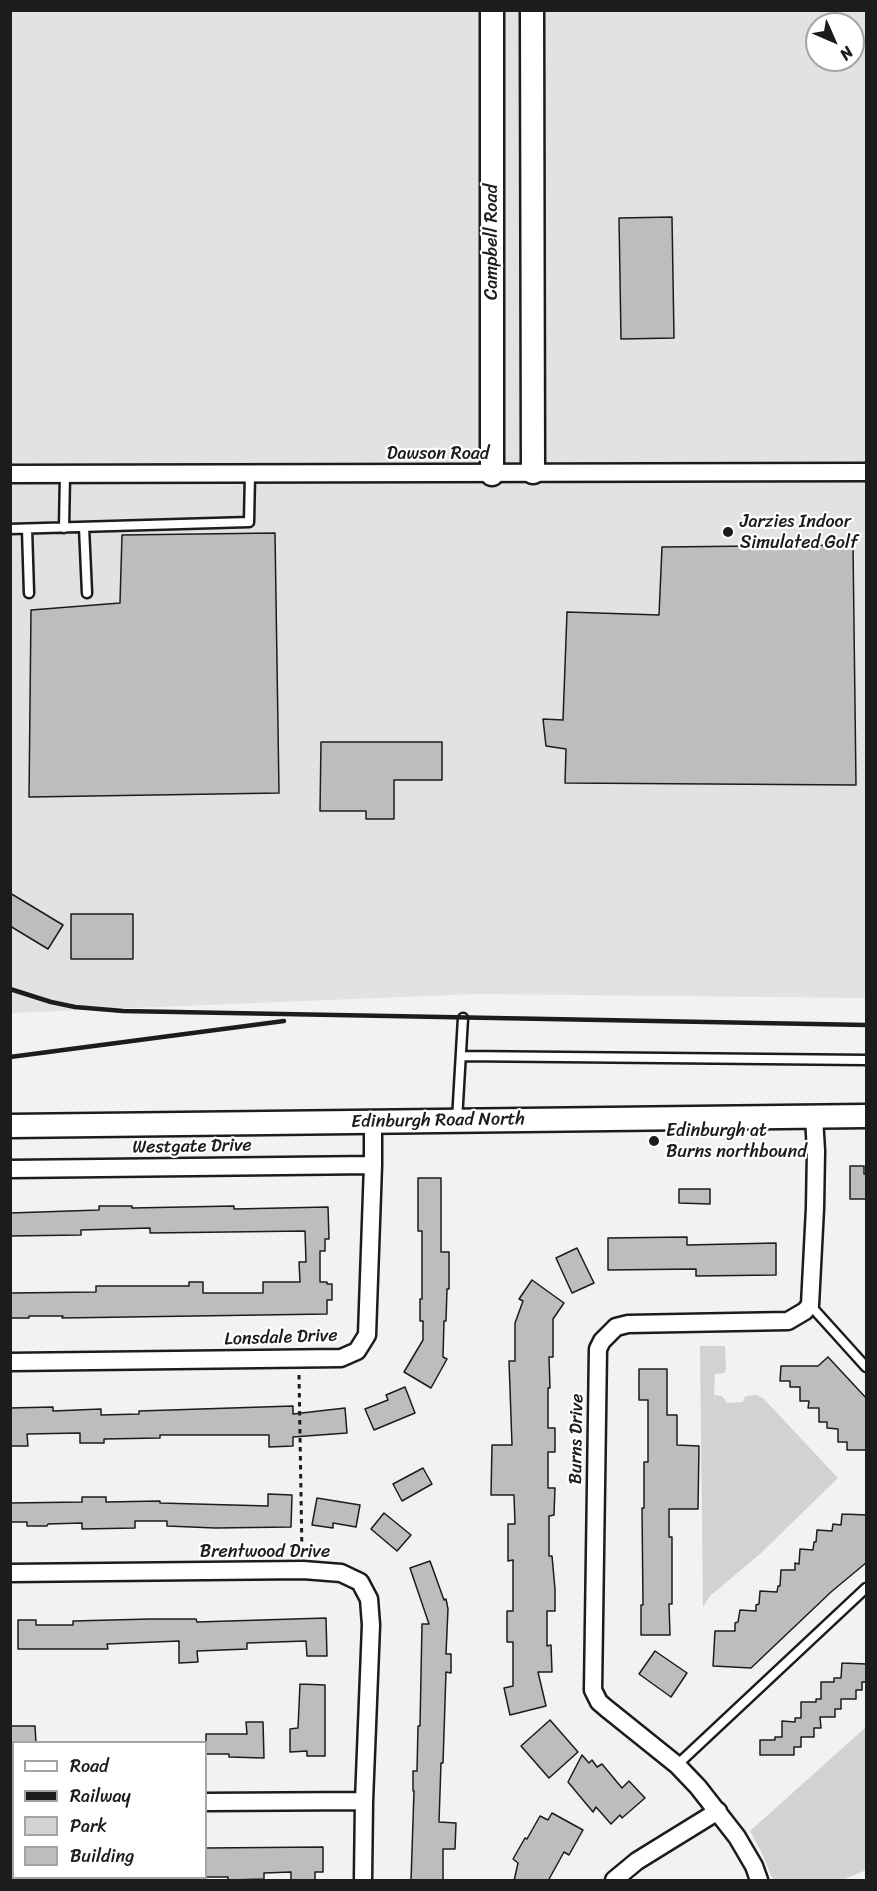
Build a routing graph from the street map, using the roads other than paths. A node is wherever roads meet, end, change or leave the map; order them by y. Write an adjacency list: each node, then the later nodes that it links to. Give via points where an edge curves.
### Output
1 (492, 10): 8 (street, Campbell Road)
2 (532, 10): 3 (street)
3 (533, 472): 4 (street, Dawson Road); 8 (street, Dawson Road)
4 (867, 472)
5 (10, 474): 6 (street, Dawson Road)
6 (65, 474): 7 (street, Dawson Road); 10 (lane)
7 (250, 474): 8 (street, Dawson Road); 9 (lane, via 249,522)
8 (492, 474)
9 (84, 527): 10 (lane); 14 (lane)
10 (64, 528): 12 (lane)
11 (10, 529): 12 (lane)
12 (27, 529): 13 (lane)
13 (29, 592)
14 (87, 593)
15 (463, 1018): 16 (lane)
16 (461, 1056): 17 (lane); 20 (lane)
17 (867, 1060)
18 (867, 1116): 19 (street, Edinburgh Road North)
19 (814, 1117): 20 (street, Edinburgh Road North); 25 (street)
20 (457, 1121): 21 (street, Edinburgh Road North)
21 (373, 1122): 22 (street, Edinburgh Road North); 23 (street, Lonsdale Drive)
22 (10, 1126)
23 (373, 1165): 24 (street, Westgate Drive); 26 (street, Lonsdale Drive, via 367,1335 357,1351 341,1358)
24 (10, 1169)
25 (810, 1305): 27 (lane); 30 (street, Burns Drive, via 788,1321 628,1324 616,1327 598,1349 593,1690 612,1714)
26 (10, 1362)
27 (867, 1367)
28 (10, 1573): 31 (street, Brentwood Drive, via 303,1570 341,1573 360,1582 369,1599 371,1625)
29 (867, 1588): 30 (lane)
30 (678, 1765): 33 (street, Burns Drive)
31 (364, 1801): 32 (street); 34 (street, Brentwood Drive)
32 (207, 1802)
33 (718, 1811): 35 (street, via 638,1861); 36 (street, Burns Drive, via 754,1866)
34 (363, 1881)
35 (614, 1881)
36 (759, 1881)

